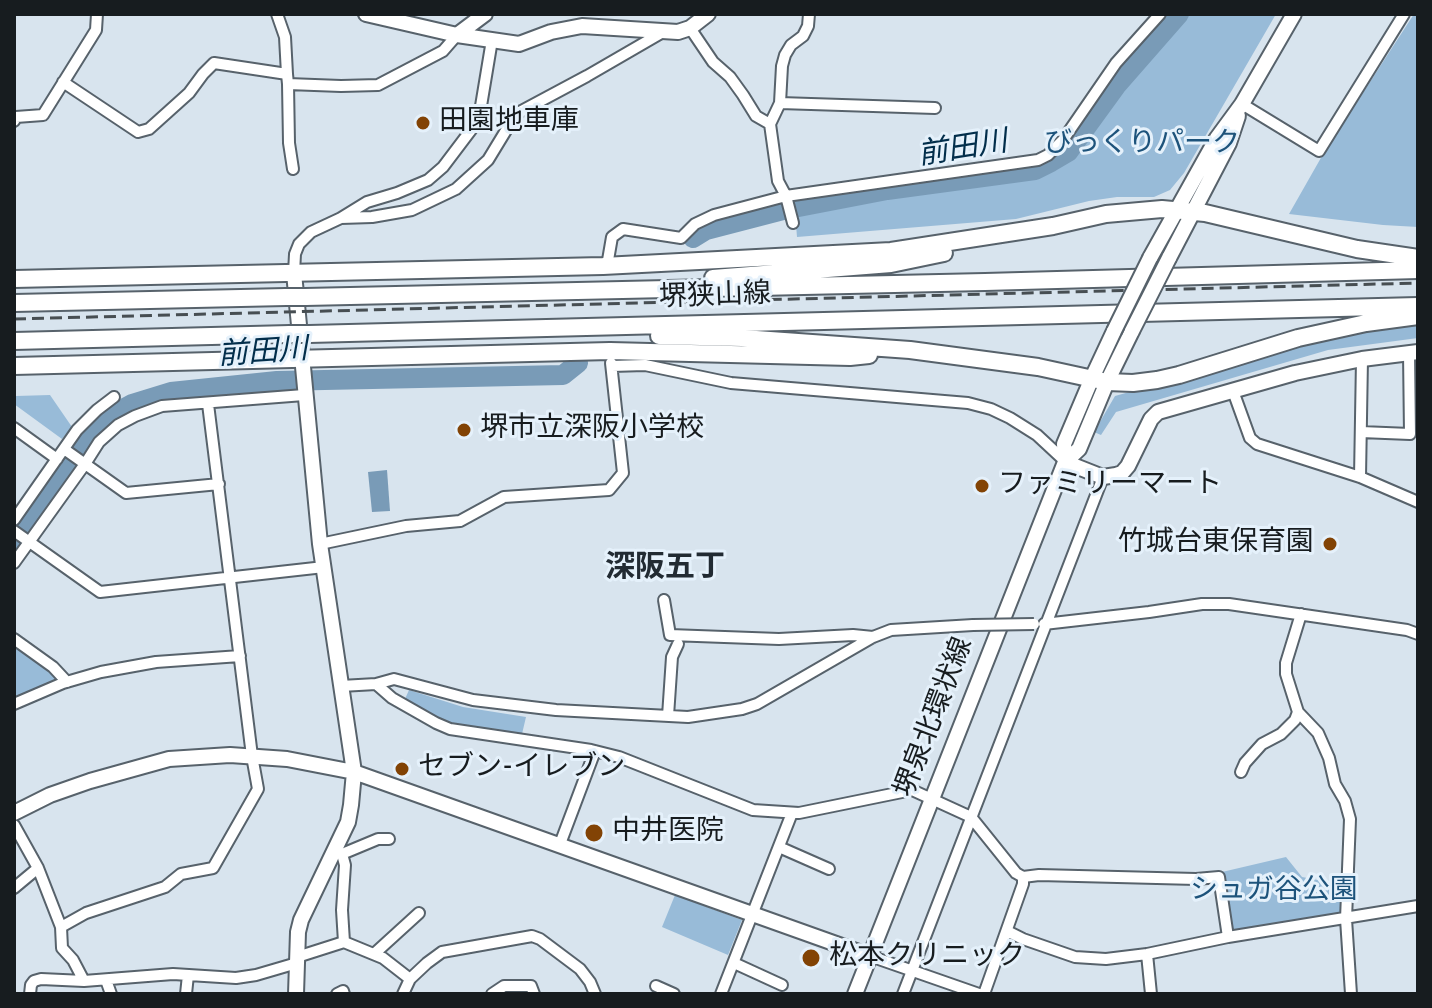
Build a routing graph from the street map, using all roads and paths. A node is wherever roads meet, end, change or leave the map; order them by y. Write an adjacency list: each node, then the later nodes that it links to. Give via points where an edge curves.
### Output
1 (97, 14): 15 (street, via 96,30)
2 (277, 14): 14 (street, via 285,37)
3 (366, 14): 12 (street)
4 (485, 14): 12 (street)
5 (708, 14): 10 (street)
6 (809, 14): 16 (street, via 803,36 785,55)
7 (1160, 14): 22 (street, via 1116,63 1063,140 1038,160)
8 (1294, 14): 17 (street, 堺泉北環状線)
9 (1404, 14): 17 (street, via 1319,151)
10 (690, 28): 11 (street); 20 (street, via 756,116)
11 (665, 31): 13 (street, via 582,26 519,44); 25 (street, via 516,114 488,160 456,189 412,210)
12 (457, 35): 13 (street); 14 (street, via 443,51 378,85)
13 (492, 40): 25 (street, via 480,112 443,167 428,180 367,202)
14 (288, 79): 15 (street, via 214,63 189,93 149,129 138,132); 21 (street)
15 (63, 82): 19 (street, via 43,115)
16 (780, 103): 18 (street); 20 (street)
17 (1242, 104): 23 (street, 堺泉北環状線); 24 (street, 堺泉北環状線, via 1229,143)
18 (935, 108)
19 (14, 121)
20 (770, 124): 22 (street, via 778,181)
21 (293, 169)
22 (786, 196): 26 (street); 29 (street, via 714,215 681,238 623,229 612,237)
23 (1175, 210): 24 (main road); 27 (main road, via 1106,214); 45 (street, 堺泉北環状線, bridge, via 1114,331)
24 (1193, 212): 28 (main road); 45 (street, 堺泉北環状線, bridge, via 1132,331)
25 (341, 218): 31 (street, via 299,244)
26 (792, 220)
27 (1053, 226): 29 (main road, via 891,251); 33 (main road, via 891,264 713,278)
28 (1418, 258)
29 (607, 266): 31 (main road)
30 (1418, 270): 33 (main road, 堺狭山線)
31 (294, 273): 32 (main road); 44 (street)
32 (14, 279)
33 (648, 290): 34 (main road, 堺狭山線, bridge)
34 (14, 303)
35 (1418, 306): 37 (main road, 堺狭山線)
36 (1418, 316): 45 (main road, via 1298,338 1157,380)
37 (495, 330): 38 (main road, 堺狭山線, bridge); 39 (main road)
38 (14, 341)
39 (910, 350): 41 (main road, via 850,357); 45 (main road)
40 (1414, 353): 42 (street); 51 (street, via 1410,434)
41 (611, 359): 44 (main road); 54 (street, via 731,383 968,403 1010,418); 63 (street, via 623,473 609,490 504,497 460,521)
42 (1362, 359): 46 (street); 51 (street)
43 (14, 366): 44 (main road)
44 (302, 366): 47 (street)
45 (1100, 380): 54 (street, 堺泉北環状線, via 1079,449)
46 (1233, 391): 56 (street, via 1158,412 1128,466); 57 (street, via 1257,444)
47 (304, 394): 49 (street); 63 (street)
48 (114, 397): 52 (street, via 77,430)
49 (208, 404): 55 (street, via 162,406 135,416 99,442); 58 (street)
50 (14, 428): 53 (street)
51 (1361, 432): 57 (street)
52 (65, 449): 53 (street); 55 (street)
53 (57, 459): 60 (street)
54 (1065, 462): 56 (street); 85 (street, 堺泉北環状線)
55 (85, 464): 58 (street, via 126,493); 62 (street)
56 (1103, 477): 69 (street)
57 (1360, 477): 59 (street)
58 (219, 484): 66 (street)
59 (1418, 502)
60 (14, 520)
61 (14, 531): 62 (street)
62 (29, 542): 64 (street); 66 (street, via 100,592)
63 (320, 544): 65 (street)
64 (14, 563)
65 (324, 567): 66 (street); 77 (street)
66 (231, 577): 74 (street)
67 (664, 600): 71 (street, via 670,635)
68 (1301, 614): 69 (street, via 1202,604); 70 (street); 79 (street, via 1286,663)
69 (1046, 624): 71 (street, bridge, via 891,630); 88 (street)
70 (1418, 634)
71 (873, 637): 80 (street, via 757,704)
72 (14, 639): 75 (street)
73 (678, 644): 80 (street, via 672,657)
74 (240, 656): 75 (street, via 156,662); 82 (street)
75 (67, 682): 78 (street)
76 (376, 684): 77 (street); 80 (street, via 394,679 473,700); 81 (street, via 450,729)
77 (341, 686): 83 (street)
78 (14, 704)
79 (1298, 712): 84 (street, via 1281,734 1262,744); 101 (street, via 1318,733 1350,819)
80 (668, 716)
81 (595, 751): 87 (street, via 753,810); 91 (street)
82 (252, 756): 83 (street); 86 (street, via 169,759 90,781); 102 (street, via 258,789 213,868 181,874 165,887 86,913)
83 (354, 772): 91 (street); 93 (street)
84 (1241, 772)
85 (932, 798): 87 (street, via 912,790); 88 (street); 108 (street, 堺泉北環状線)
86 (14, 813)
87 (792, 813): 92 (street)
88 (971, 817): 96 (street); 111 (street)
89 (14, 825): 94 (street)
90 (389, 839): 93 (street)
91 (560, 844): 100 (street)
92 (779, 847): 95 (street); 100 (street)
93 (338, 852): 105 (street, via 345,865); 109 (street, via 301,920)
94 (38, 868): 97 (street); 102 (street)
95 (829, 869)
96 (1023, 877): 103 (street); 104 (street, via 1219,877)
97 (14, 888)
98 (1418, 906): 101 (street)
99 (419, 913): 106 (street)
100 (753, 914): 108 (street); 110 (street)
101 (1346, 919): 104 (street); 134 (street)
102 (61, 927): 115 (street, via 62,948)
103 (1007, 931): 107 (street, via 1075,957); 132 (street)
104 (1228, 937): 107 (street)
105 (344, 942): 106 (street); 109 (street)
106 (374, 954): 113 (street)
107 (1147, 954): 133 (street)
108 (870, 956): 111 (street); 130 (street, 堺泉北環状線)
109 (297, 960): 112 (street, via 236,978); 121 (street)
110 (734, 963): 116 (street); 129 (street)
111 (911, 970): 131 (street); 132 (street)
112 (188, 975): 114 (street); 120 (street)
113 (410, 979): 124 (street); 127 (street, via 442,952 532,936 580,969)
114 (106, 980): 115 (street); 119 (street)
115 (84, 981): 118 (street, via 41,979 31,985)
116 (782, 985)
117 (656, 986): 128 (street)
118 (30, 994)
119 (111, 994)
120 (186, 994)
121 (296, 994)
122 (337, 994): 123 (street)
123 (344, 994)
124 (403, 994)
125 (492, 994): 126 (street, via 504,986 531,986)
126 (534, 994)
127 (595, 994)
128 (674, 994)
129 (721, 994)
130 (855, 994)
131 (903, 994)
132 (982, 994)
133 (1151, 994)
134 (1351, 994)

